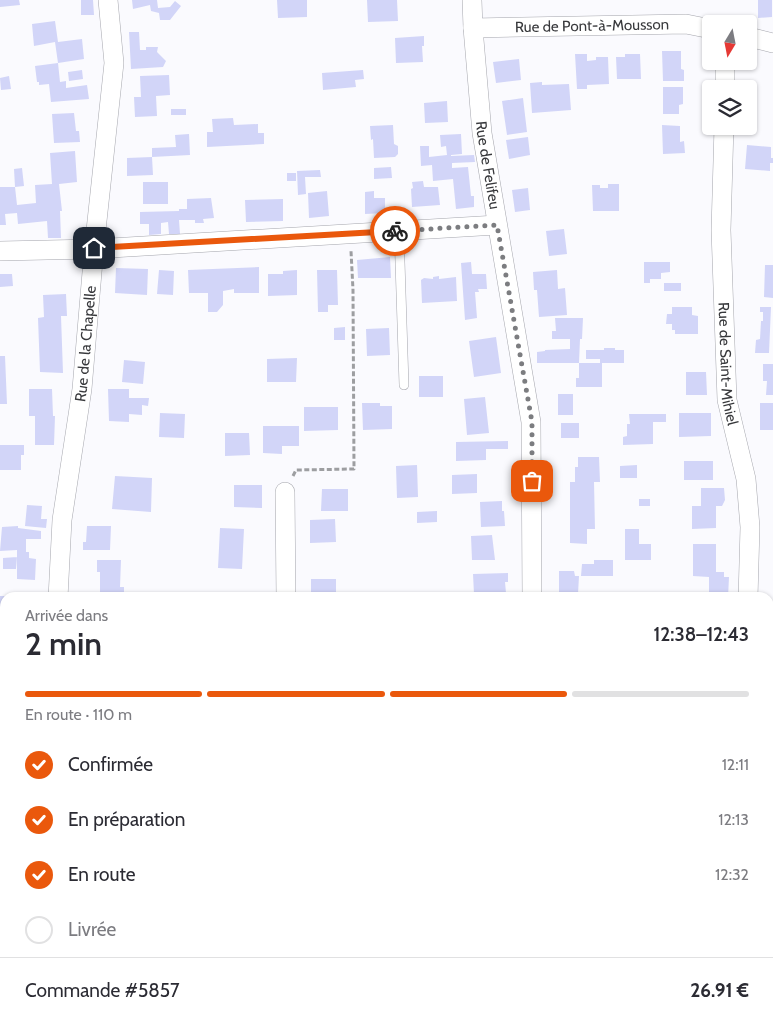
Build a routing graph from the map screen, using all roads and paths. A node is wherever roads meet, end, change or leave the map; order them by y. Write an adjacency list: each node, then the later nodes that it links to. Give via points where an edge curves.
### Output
1 (108, 0): 11 (street, Rue de la Chapelle, via 114,63)
2 (472, 0): 4 (street, Rue de Felifeu)
3 (702, 27): 4 (street, Rue de Pont-à-Mousson, via 686,24)
4 (473, 28): 8 (street, Rue de Felifeu, via 482,133)
5 (758, 39): 6 (street)
6 (773, 43)
7 (724, 135): 18 (street, Rue de Saint-Mihiel, via 722,230 727,400 746,479 750,527)
8 (497, 225): 9 (street); 17 (street, Rue de Felifeu, via 532,422)
9 (399, 231): 10 (street); 13 (lane)
10 (350, 234): 11 (street); 14 (path, via 354,469 296,470)
11 (94, 248): 12 (street); 15 (street, Rue de la Chapelle, via 82,389 62,520)
12 (0, 251)
13 (404, 385)
14 (284, 492): 16 (street)
15 (58, 592)
16 (286, 592)
17 (532, 592)
18 (748, 592)

